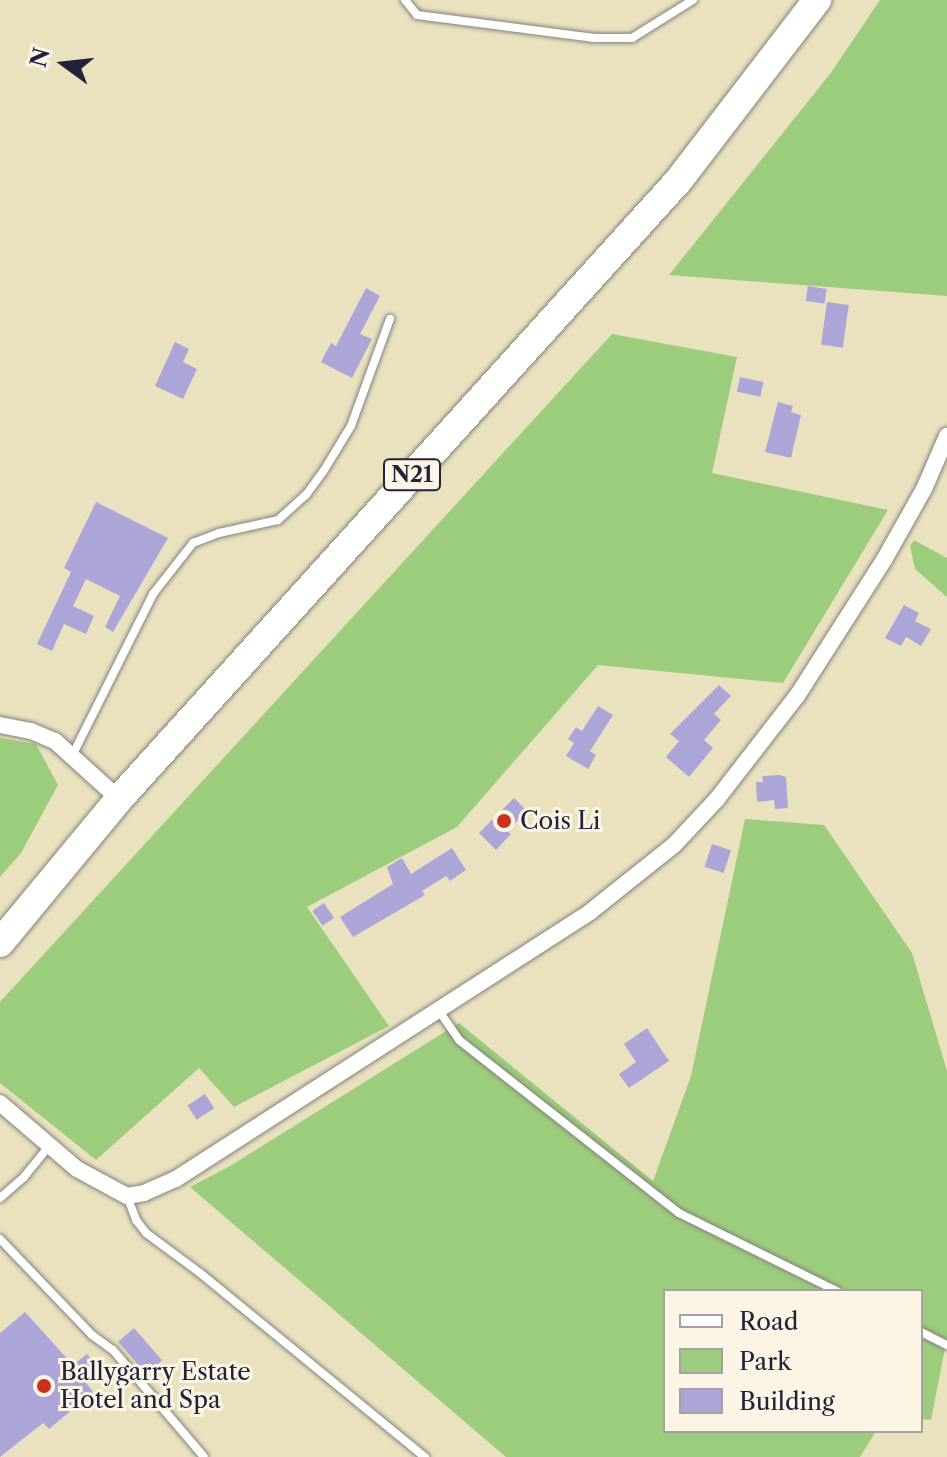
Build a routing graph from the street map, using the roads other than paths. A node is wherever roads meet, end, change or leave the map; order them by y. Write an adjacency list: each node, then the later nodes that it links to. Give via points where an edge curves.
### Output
1 (405, 0): 2 (lane, via 417,15 632,38)
2 (693, 0)
3 (817, 0): 8 (highway, N21, via 679,180)
4 (390, 319): 7 (lane, via 351,426 323,472 278,520 193,543 153,594)
5 (947, 436): 10 (street, via 924,489 868,587 797,696 717,799 674,845 590,912)
6 (0, 725): 7 (street, via 31,731)
7 (73, 754): 8 (street)
8 (119, 799): 9 (highway, N21)
9 (0, 943)
10 (439, 1011): 13 (street, via 176,1179); 16 (lane, via 459,1040 679,1213)
11 (0, 1103): 12 (street)
12 (48, 1147): 13 (street); 14 (lane)
13 (127, 1196): 20 (lane, via 146,1233)
14 (0, 1198)
15 (0, 1239): 19 (lane, via 92,1335 113,1350)
16 (833, 1289)
17 (923, 1333): 18 (lane)
18 (947, 1345)
19 (204, 1457)
20 (425, 1457)

